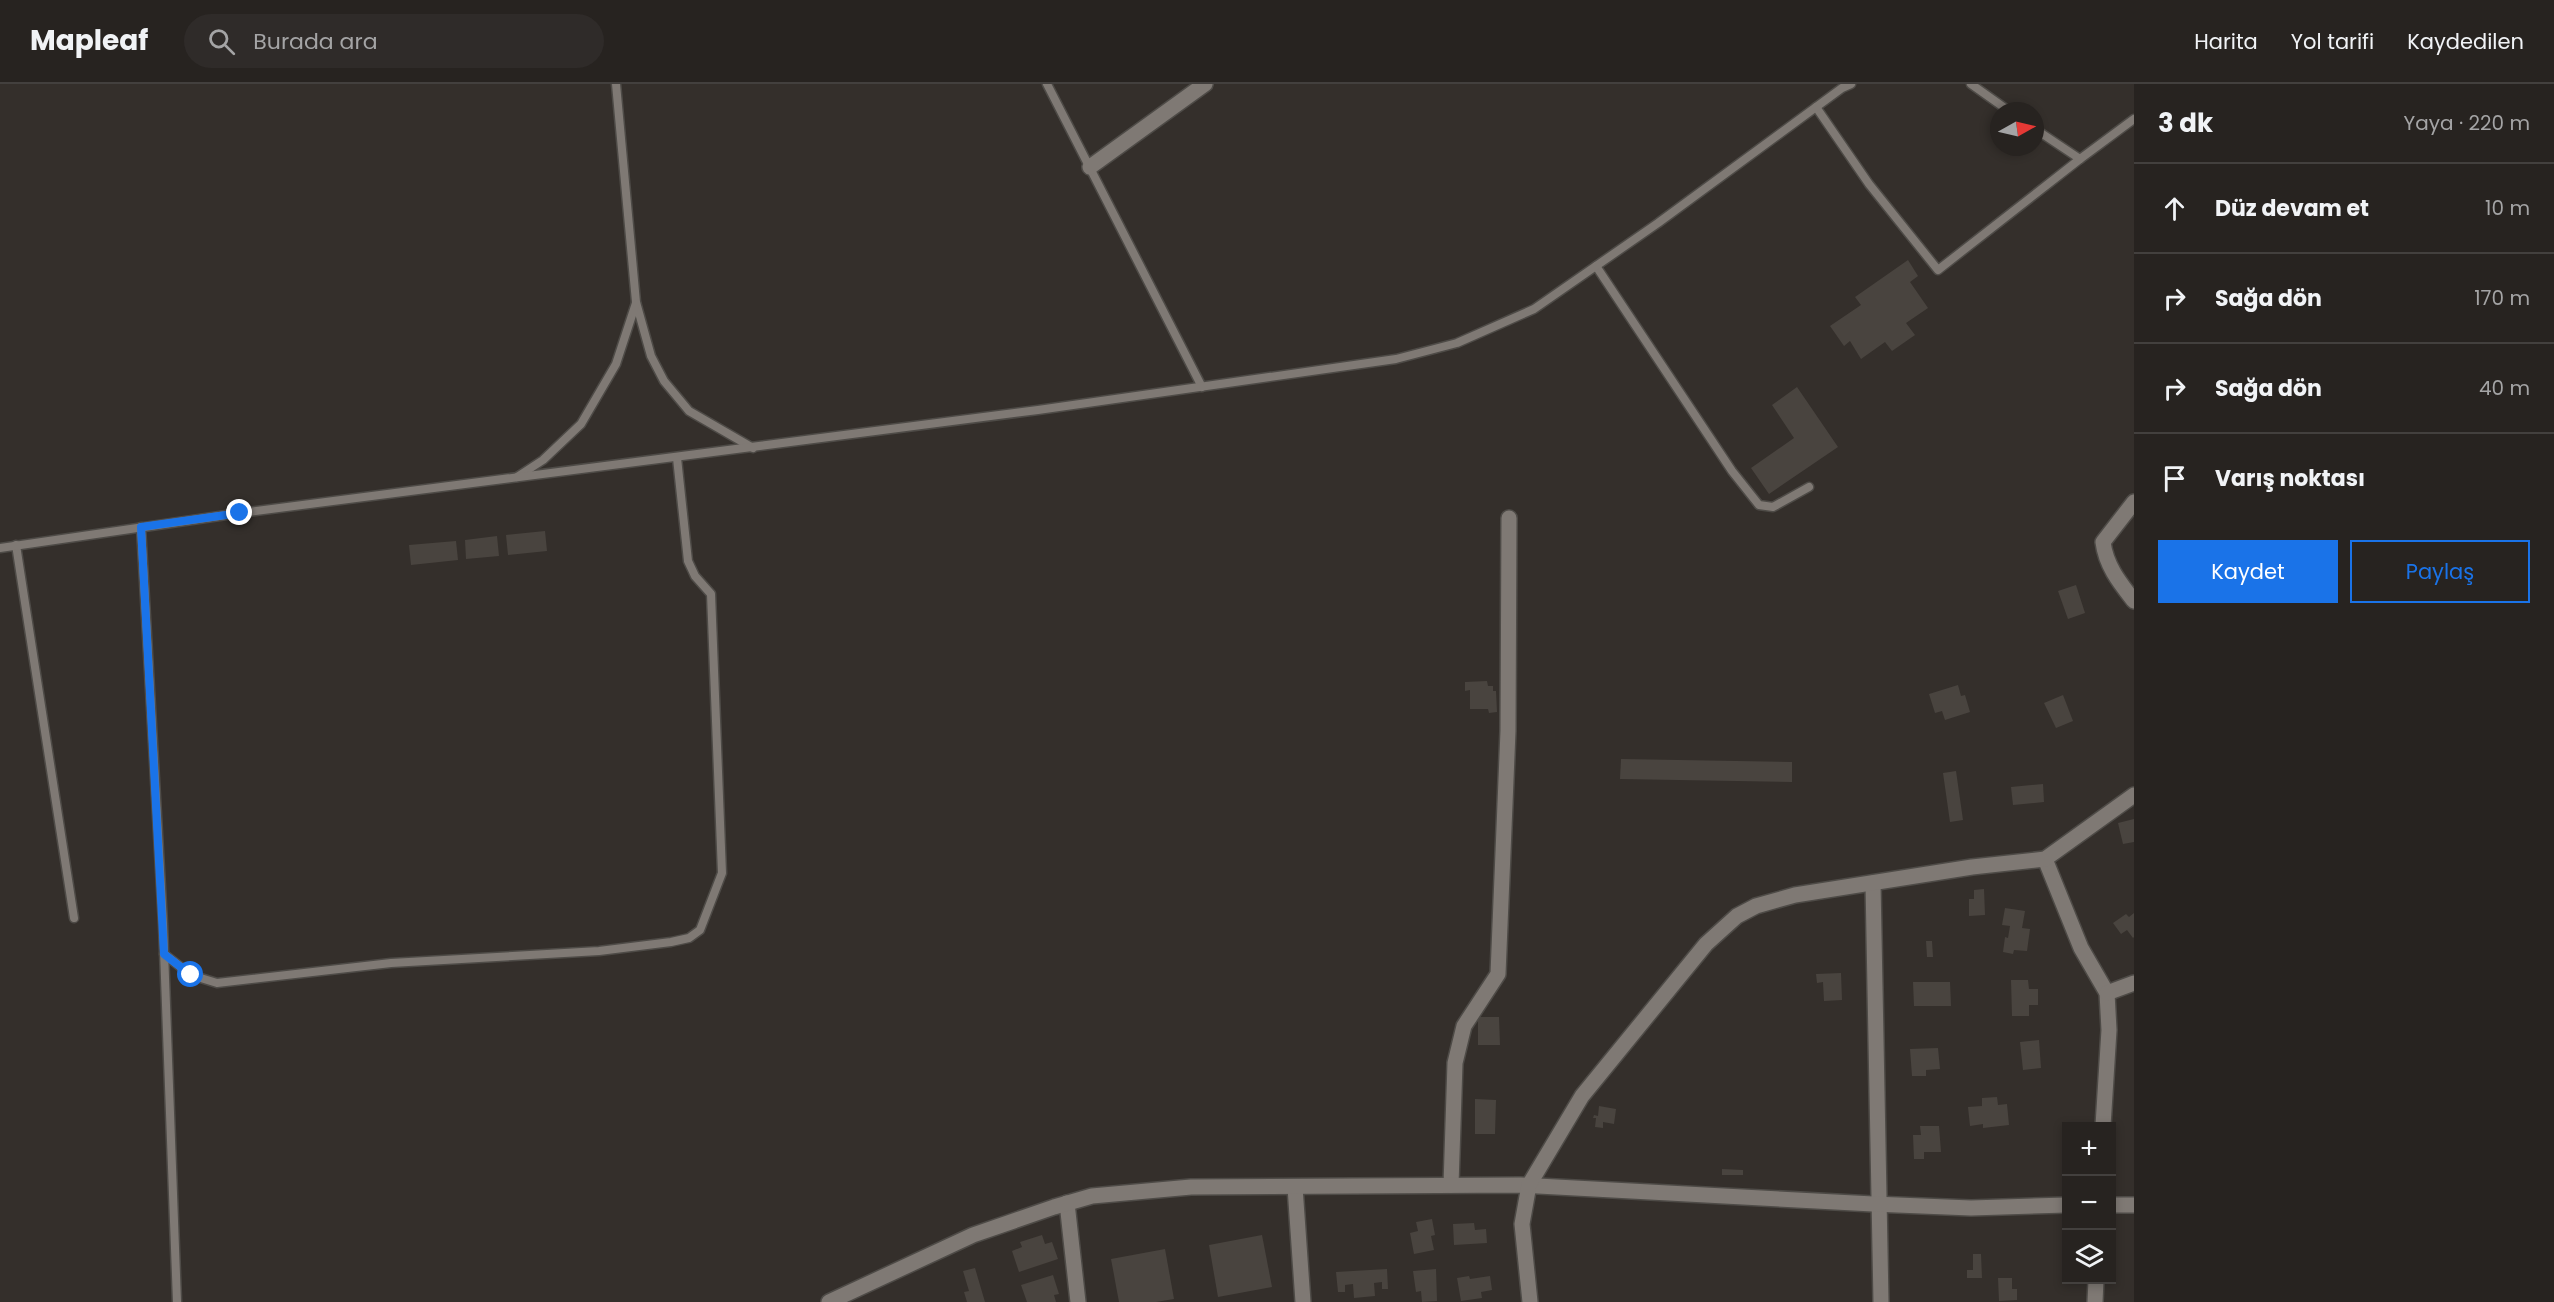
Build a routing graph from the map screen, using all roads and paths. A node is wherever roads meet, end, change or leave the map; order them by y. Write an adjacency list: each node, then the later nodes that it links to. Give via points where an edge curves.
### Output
1 (616, 84): 13 (lane)
2 (1047, 84): 11 (lane)
3 (1205, 84): 11 (street)
4 (1851, 84): 7 (lane)
5 (1971, 84): 6 (lane)
6 (1996, 102)
7 (1816, 107): 10 (lane, via 1869,184 1938,270); 12 (lane)
8 (2134, 119): 10 (lane)
9 (2044, 135): 10 (lane)
10 (2080, 159)
11 (1090, 167): 14 (lane)
12 (1596, 266): 14 (lane, via 1534,309 1457,343 1396,359); 18 (lane, via 1732,471 1759,505 1773,507)
13 (636, 302): 15 (lane, via 651,356 664,381 689,411); 17 (lane, via 616,364 581,424 543,460)
14 (1202, 387): 15 (lane)
15 (753, 448): 16 (lane)
16 (677, 458): 17 (lane); 29 (lane, via 688,561 711,594 722,817 722,873 700,930 689,938 671,942 599,951 391,963 218,983 191,975)
17 (514, 479): 21 (lane)
18 (1809, 488)
19 (2134, 502): 24 (street, via 2103,542 2105,558)
20 (1509, 518): 33 (street, via 1508,731 1498,974 1464,1026 1455,1063)
21 (141, 527): 22 (lane); 29 (lane)
22 (16, 545): 23 (lane); 28 (lane)
23 (0, 548)
24 (2134, 601)
25 (2134, 795): 26 (street)
26 (2045, 859): 27 (street); 31 (street, via 2081,948)
27 (1873, 883): 34 (street, via 1795,895 1737,916 1700,952 1582,1096); 37 (street)
28 (74, 918)
29 (164, 954): 42 (lane)
30 (2134, 984): 31 (street)
31 (2107, 993): 32 (street, via 2109,1030)
32 (2103, 1122)
33 (1452, 1185): 34 (street); 35 (street)
34 (1529, 1185): 37 (street); 46 (street, via 1522,1224)
35 (1295, 1187): 36 (street, via 1191,1187); 45 (street)
36 (1067, 1203): 43 (street, via 973,1235); 44 (street)
37 (1879, 1204): 38 (street, via 1971,1208); 47 (street)
38 (2062, 1205)
39 (2116, 1205): 40 (street)
40 (2134, 1205)
41 (2096, 1284): 48 (street)
42 (177, 1302)
43 (829, 1302)
44 (1078, 1302)
45 (1303, 1302)
46 (1530, 1302)
47 (1881, 1302)
48 (2095, 1302)

